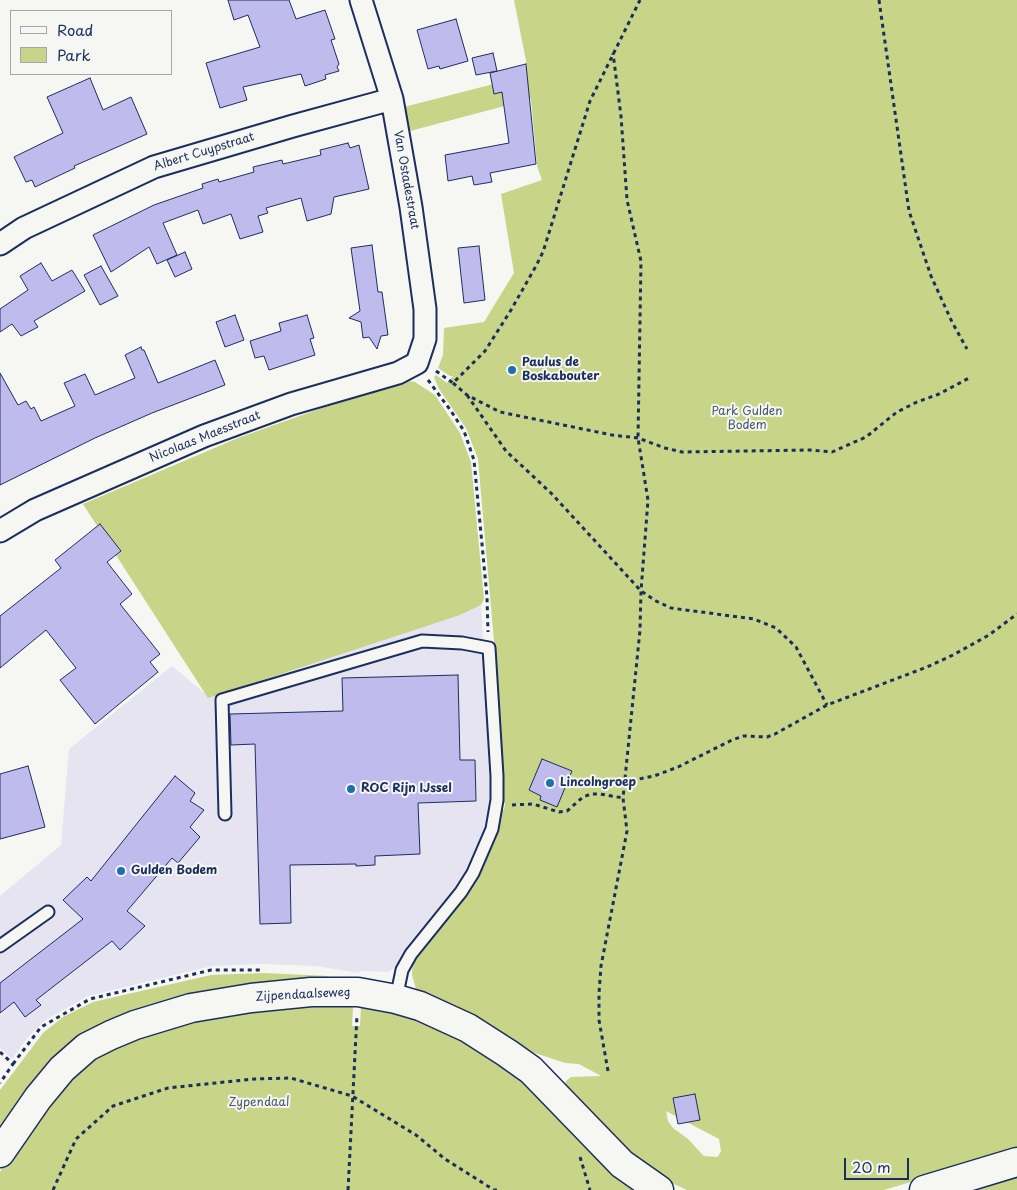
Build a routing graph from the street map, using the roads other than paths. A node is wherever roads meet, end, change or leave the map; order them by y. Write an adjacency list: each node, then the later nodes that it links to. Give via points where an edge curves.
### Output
1 (361, 0): 2 (street, Van Ostadestraat)
2 (392, 99): 3 (street, Albert Cuypstraat, via 154,167 24,228); 4 (street, Van Ostadestraat, via 425,308 425,339)
3 (0, 244)
4 (417, 363): 5 (street, Nicolaas Maesstraat, via 398,373 291,404 204,436 35,510)
5 (0, 531)
6 (226, 814): 9 (lane, via 222,700 422,641 489,648 497,776 492,828 473,873 461,892 402,970)
7 (48, 912): 8 (lane)
8 (0, 946)
9 (396, 999): 10 (main road, Zijpendaalseweg, via 358,992 251,998 191,1008 135,1025 87,1047 62,1069); 12 (main road, Zijpendaalseweg, via 468,1028 531,1070 622,1164)
10 (0, 1154)
11 (1017, 1162): 13 (main road)
12 (658, 1190)
13 (924, 1190)

